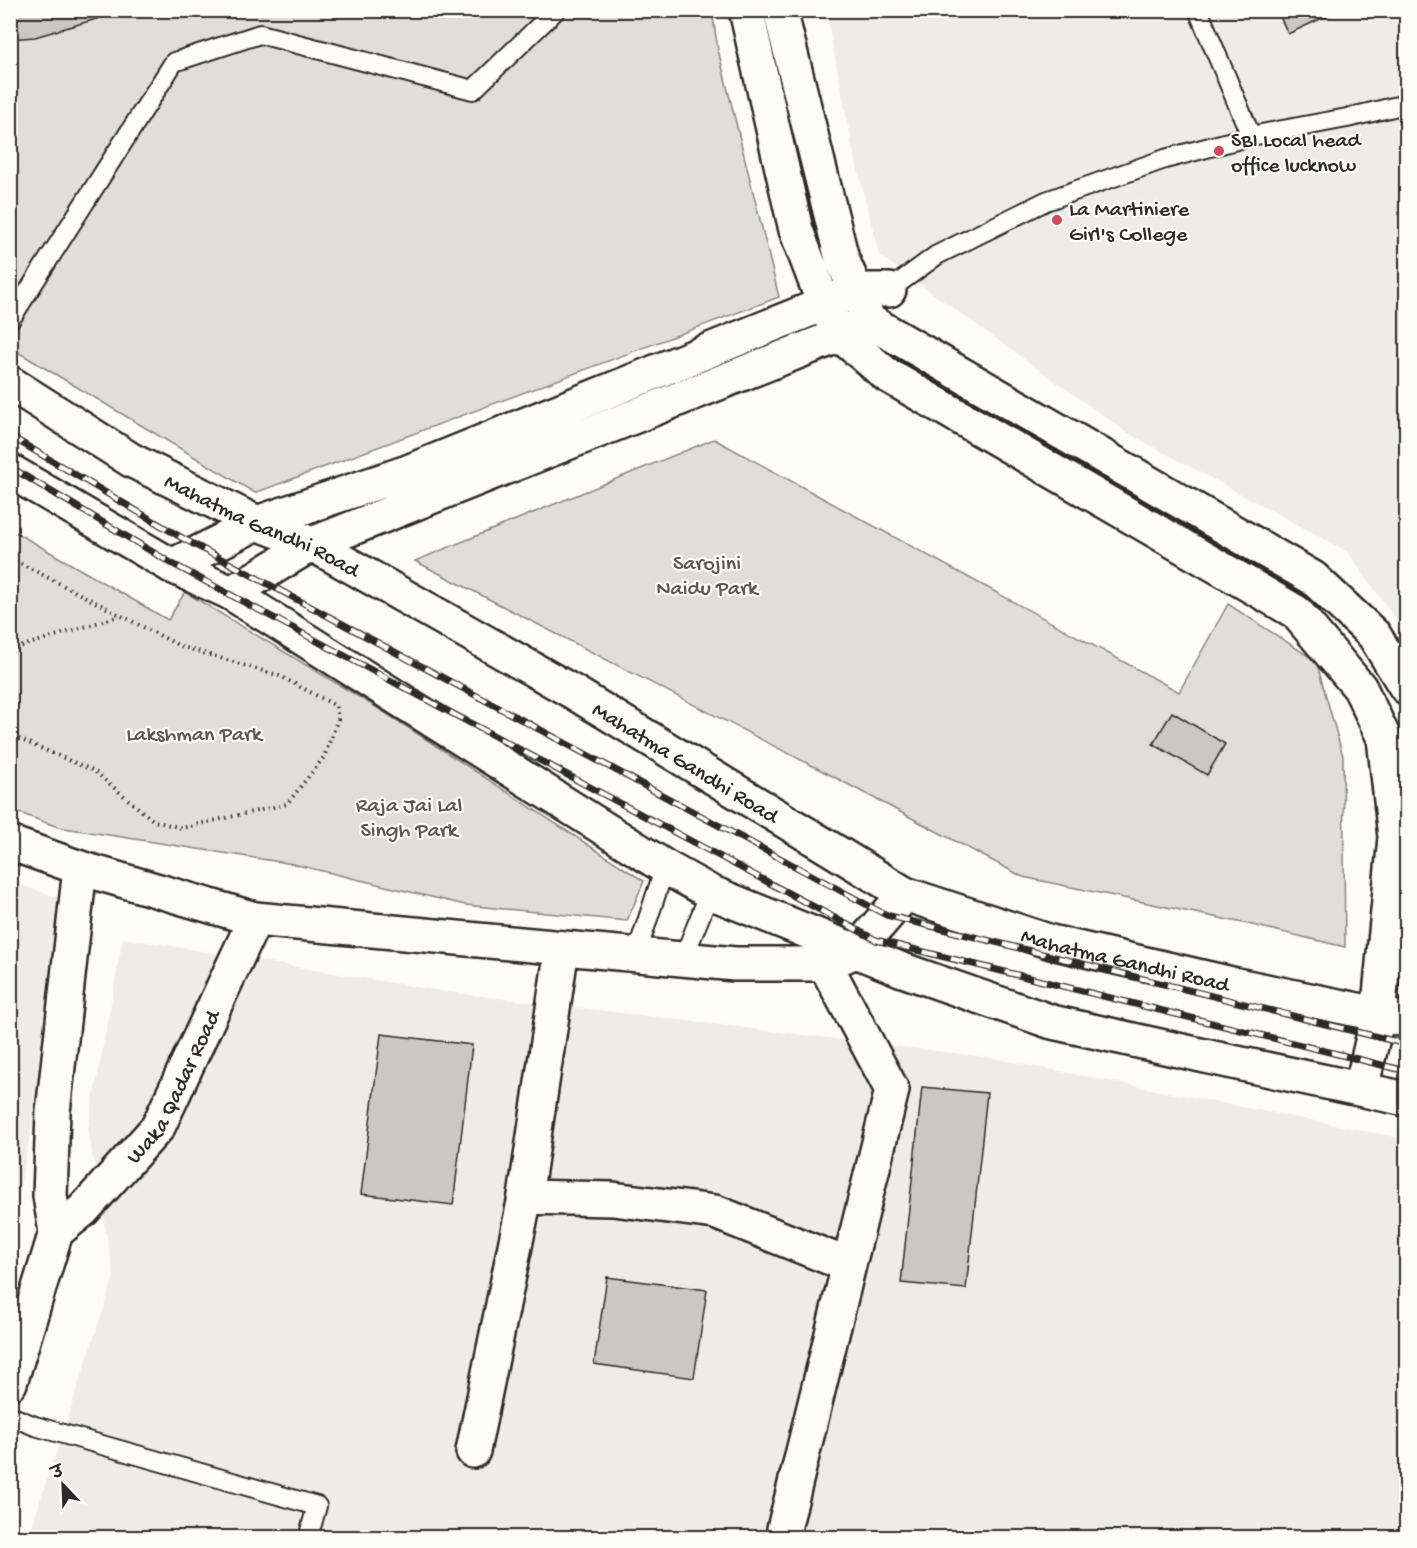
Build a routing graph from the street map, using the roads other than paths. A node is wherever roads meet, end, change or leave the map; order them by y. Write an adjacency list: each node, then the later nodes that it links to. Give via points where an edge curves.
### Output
1 (556, 10): 10 (lane, via 473,90 260,34 174,62)
2 (746, 10): 9 (street, via 796,230)
3 (780, 10): 7 (street, via 842,259)
4 (1198, 10): 6 (lane)
5 (1407, 104): 6 (lane)
6 (1251, 136): 8 (lane, via 1165,159 1046,201 937,255)
7 (856, 290): 8 (street); 9 (street); 11 (street)
8 (889, 290): 11 (street)
9 (824, 304): 12 (street); 15 (street, via 405,474)
10 (10, 320)
11 (869, 321): 12 (street); 19 (street, via 1313,578 1374,635)
12 (840, 335): 16 (street); 31 (street, via 887,375 1296,612 1360,688 1384,738 1395,837)
13 (10, 383): 15 (street, Mahatma Gandhi Road, via 131,460)
14 (10, 471): 17 (street)
15 (257, 523): 16 (street, Mahatma Gandhi Road); 17 (street)
16 (312, 544): 18 (street); 24 (street, Mahatma Gandhi Road, via 573,692)
17 (172, 566): 18 (street)
18 (231, 593): 21 (street)
19 (1407, 687)
20 (10, 843): 22 (street)
21 (664, 867): 23 (street); 28 (lane)
22 (80, 868): 25 (street); 35 (street, via 53,1112 50,1196)
23 (710, 892): 27 (street); 29 (lane)
24 (905, 894): 27 (street); 31 (street, Mahatma Gandhi Road, via 1051,942)
25 (255, 919): 26 (street); 35 (street, Waka Qadar Road, via 158,1127 83,1210)
26 (562, 948): 28 (street); 34 (street)
27 (856, 951): 30 (street); 32 (street, via 1052,1022)
28 (636, 955): 29 (street)
29 (683, 959): 30 (street, via 735,964)
30 (825, 964): 36 (street, via 892,1090)
31 (1392, 1018): 32 (street)
32 (1361, 1089): 33 (street)
33 (1407, 1099)
34 (525, 1197): 36 (street, via 613,1199 716,1212); 39 (street)
35 (56, 1232): 37 (street)
36 (848, 1265): 40 (street)
37 (10, 1383)
38 (10, 1416): 41 (lane, via 318,1506)
39 (473, 1451)
40 (784, 1529)
41 (308, 1538)

